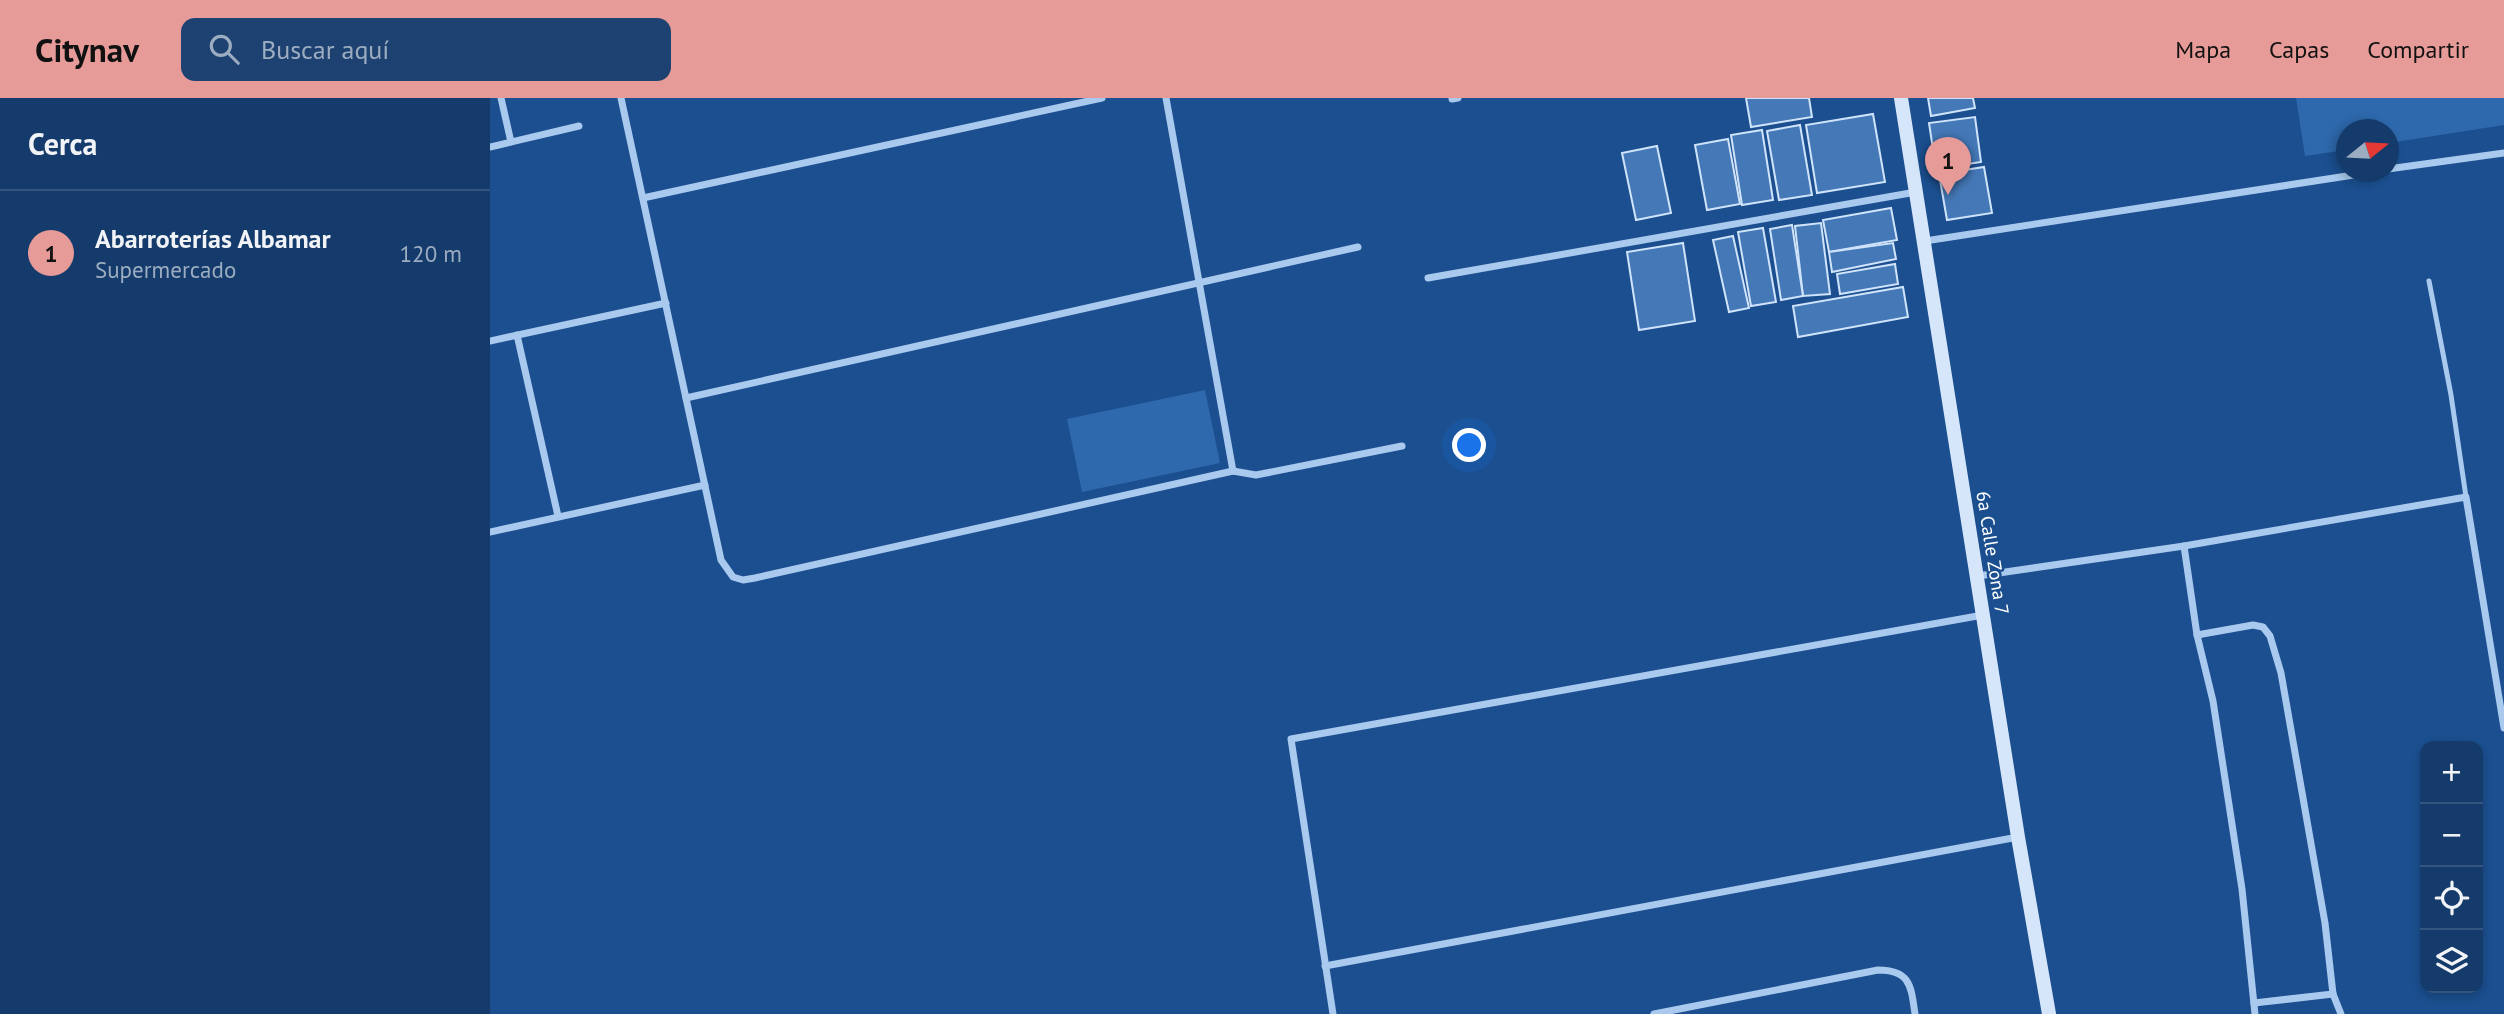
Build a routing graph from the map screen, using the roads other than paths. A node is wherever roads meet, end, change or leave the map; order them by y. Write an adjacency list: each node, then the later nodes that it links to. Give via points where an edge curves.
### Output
1 (501, 98): 9 (street)
2 (621, 98): 15 (street)
3 (1102, 98): 15 (street)
4 (1166, 98): 20 (street)
5 (1458, 98): 7 (street)
6 (1901, 98): 14 (street, 6a Calle Zona 7)
7 (1452, 99)
8 (579, 126): 9 (street)
9 (511, 142): 10 (street)
10 (490, 147)
11 (2504, 153): 12 (street)
12 (2399, 168)
13 (2336, 178): 16 (street)
14 (1917, 192): 16 (street, 6a Calle Zona 7); 18 (street)
15 (643, 198): 21 (street)
16 (1925, 241): 32 (street, 6a Calle Zona 7)
17 (1358, 247): 20 (street)
18 (1428, 278)
19 (2429, 281): 28 (lane)
20 (1199, 282): 24 (street); 26 (street)
21 (666, 303): 22 (street); 24 (street)
22 (517, 335): 23 (street); 29 (street)
23 (490, 341)
24 (686, 398): 27 (street)
25 (1402, 446): 26 (street, via 1271,473)
26 (1233, 471): 27 (street, via 743,580 733,577 721,560)
27 (705, 485): 29 (street)
28 (2466, 497): 31 (street); 35 (street)
29 (558, 516): 30 (street)
30 (490, 532)
31 (2184, 546): 32 (street); 34 (street)
32 (1978, 576): 33 (street, 6a Calle Zona 7)
33 (1983, 615): 36 (street, 6a Calle Zona 7); 37 (street, via 1291,739)
34 (2197, 635): 38 (street, via 2253,625 2263,627 2270,636 2288,707); 39 (street, via 2215,714)
35 (2504, 728)
36 (2018, 837): 37 (street); 43 (street, 6a Calle Zona 7)
37 (1325, 966): 40 (street)
38 (2333, 994): 39 (street); 45 (street)
39 (2254, 1003): 44 (street)
40 (1334, 1014)
41 (1654, 1014): 42 (street, via 1891,970 1907,979)
42 (1915, 1014)
43 (2049, 1014)
44 (2255, 1014)
45 (2341, 1014)

